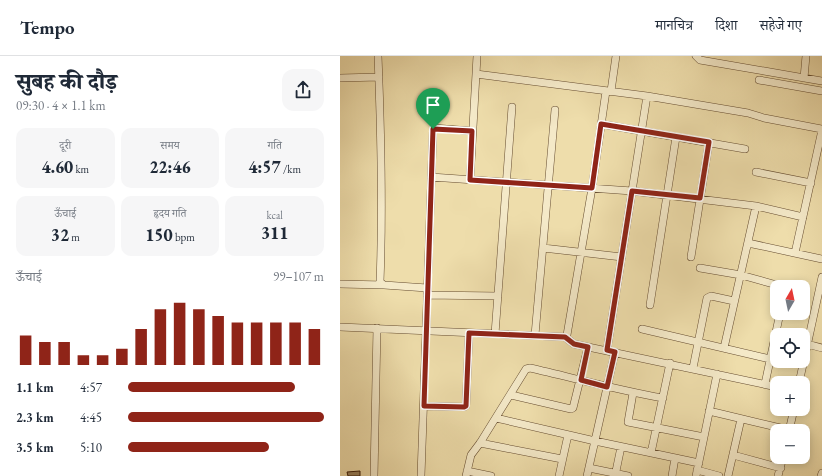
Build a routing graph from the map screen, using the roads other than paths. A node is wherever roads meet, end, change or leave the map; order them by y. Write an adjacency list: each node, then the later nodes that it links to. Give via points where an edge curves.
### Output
1 (378, 56): 7 (street)
2 (477, 56): 6 (street)
3 (616, 56): 12 (street)
4 (696, 56): 9 (street, via 700,60)
5 (806, 56): 9 (street)
6 (476, 74): 12 (street); 19 (street)
7 (379, 77): 8 (street); 48 (street, via 382,177 380,282)
8 (340, 78)
9 (804, 78): 11 (street)
10 (759, 80): 13 (street)
11 (822, 82)
12 (608, 91): 14 (street); 17 (street)
13 (822, 91)
14 (647, 96): 18 (street, via 748,113); 20 (street)
15 (512, 107): 27 (street)
16 (555, 110): 29 (street)
17 (601, 124): 20 (street); 30 (street)
18 (822, 130): 28 (street)
19 (472, 131): 25 (street, via 433,129); 26 (street)
20 (642, 131): 21 (street); 31 (street)
21 (676, 137): 22 (street); 32 (street)
22 (709, 142): 23 (street); 33 (street)
23 (745, 149)
24 (756, 172): 28 (street)
25 (431, 177): 26 (street); 49 (street)
26 (470, 180): 27 (street)
27 (507, 182): 29 (street); 50 (street)
28 (811, 183): 35 (street)
29 (549, 185): 30 (street); 37 (street)
30 (592, 188): 31 (street); 38 (street)
31 (632, 191): 32 (street); 40 (street)
32 (667, 194): 33 (street); 53 (street)
33 (700, 198): 34 (street); 41 (street)
34 (756, 206): 35 (street); 36 (street)
35 (803, 217): 39 (street)
36 (748, 243): 39 (street); 44 (street)
37 (543, 248): 38 (street); 61 (street)
38 (581, 253): 40 (street); 62 (street)
39 (795, 253): 42 (street)
40 (622, 257): 68 (street)
41 (691, 258)
42 (822, 259)
43 (700, 268): 44 (street)
44 (741, 275): 46 (street); 51 (street)
45 (822, 277): 52 (street)
46 (770, 283)
47 (340, 284): 48 (street)
48 (384, 285): 49 (street)
49 (427, 292): 50 (street); 57 (street)
50 (498, 296): 59 (street)
51 (734, 301): 63 (street, via 711,296 707,298); 66 (street)
52 (819, 303): 60 (street)
53 (650, 305)
54 (340, 327): 55 (street)
55 (377, 328): 57 (street); 103 (street)
56 (642, 329): 63 (street)
57 (426, 332): 58 (street); 81 (street)
58 (469, 333): 59 (street); 81 (street, via 466,406)
59 (495, 334): 61 (street)
60 (810, 334)
61 (535, 336): 62 (street)
62 (567, 339): 65 (street, via 574,344)
63 (698, 342): 66 (street); 72 (street)
64 (810, 345): 67 (street)
65 (588, 347): 68 (street); 74 (street)
66 (724, 348): 70 (street)
67 (822, 348)
68 (607, 350): 69 (street)
69 (615, 352): 71 (street); 77 (street)
70 (770, 359): 75 (street)
71 (670, 363): 72 (street); 80 (street)
72 (693, 368): 73 (street)
73 (717, 374): 75 (street); 82 (street)
74 (581, 380): 77 (street); 79 (street, via 528,368); 79 (street, via 575,407 571,409)
75 (764, 384): 76 (street)
76 (770, 385)
77 (607, 387): 78 (street); 89 (street)
78 (633, 393): 80 (street); 86 (street, via 628,422)
79 (511, 395): 83 (street)
80 (663, 398): 86 (street)
81 (424, 406): 104 (street)
82 (709, 411): 84 (street); 88 (street)
83 (496, 418): 87 (street); 90 (street)
84 (741, 418): 85 (street); 93 (street)
85 (770, 425)
86 (657, 428): 88 (street); 92 (street)
87 (568, 435): 89 (street); 95 (street)
88 (704, 437): 99 (street)
89 (595, 441): 91 (street); 97 (street)
90 (480, 443): 95 (street); 100 (street, via 471,455)
91 (621, 447): 92 (street); 102 (street)
92 (651, 453): 94 (street)
93 (733, 455): 98 (street); 111 (street)
94 (675, 458): 99 (street); 109 (street)
95 (562, 459): 106 (street)
96 (781, 464): 98 (street)
97 (589, 468): 102 (street); 107 (street)
98 (780, 468): 112 (street)
99 (697, 470): 110 (street)
100 (467, 473): 105 (street)
101 (822, 473): 113 (street)
102 (615, 475): 108 (street)
103 (374, 476)
104 (421, 476)
105 (491, 476)
106 (559, 476)
107 (587, 476)
108 (628, 476)
109 (672, 476)
110 (719, 476)
111 (728, 476)
112 (778, 476)
113 (821, 476)

